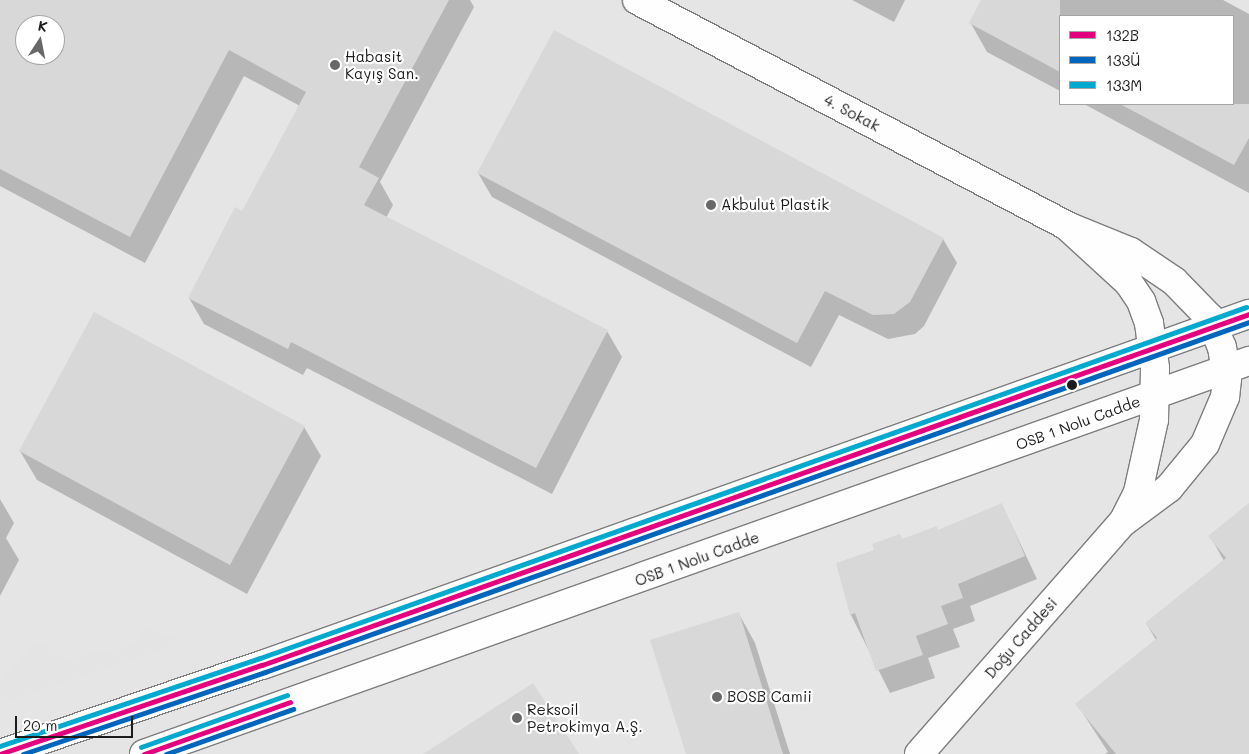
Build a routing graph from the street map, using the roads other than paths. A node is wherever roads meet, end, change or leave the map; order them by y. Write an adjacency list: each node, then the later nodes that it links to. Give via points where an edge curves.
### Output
1 (637, 0): 2 (street, 4. Sokak)
2 (1067, 226): 4 (street, via 1131,252 1152,265 1195,300); 5 (street, Doğu Caddesi, via 1133,289 1149,323)
3 (1249, 314): 4 (street, OSB 1 Nolu Cadde)
4 (1228, 351): 5 (street, OSB 1 Nolu Cadde); 6 (street, OSB 1 Nolu Cadde); 7 (street, Doğu Caddesi, via 1225,397 1219,418 1205,444 1169,488)
5 (1154, 359): 6 (street, Doğu Caddesi); 8 (street, OSB 1 Nolu Cadde)
6 (1154, 396): 7 (street, Doğu Caddesi, via 1148,456 1138,492); 9 (street, OSB 1 Nolu Cadde)
7 (1123, 522): 10 (street, Doğu Caddesi)
8 (0, 754)
9 (144, 754)
10 (919, 754)

